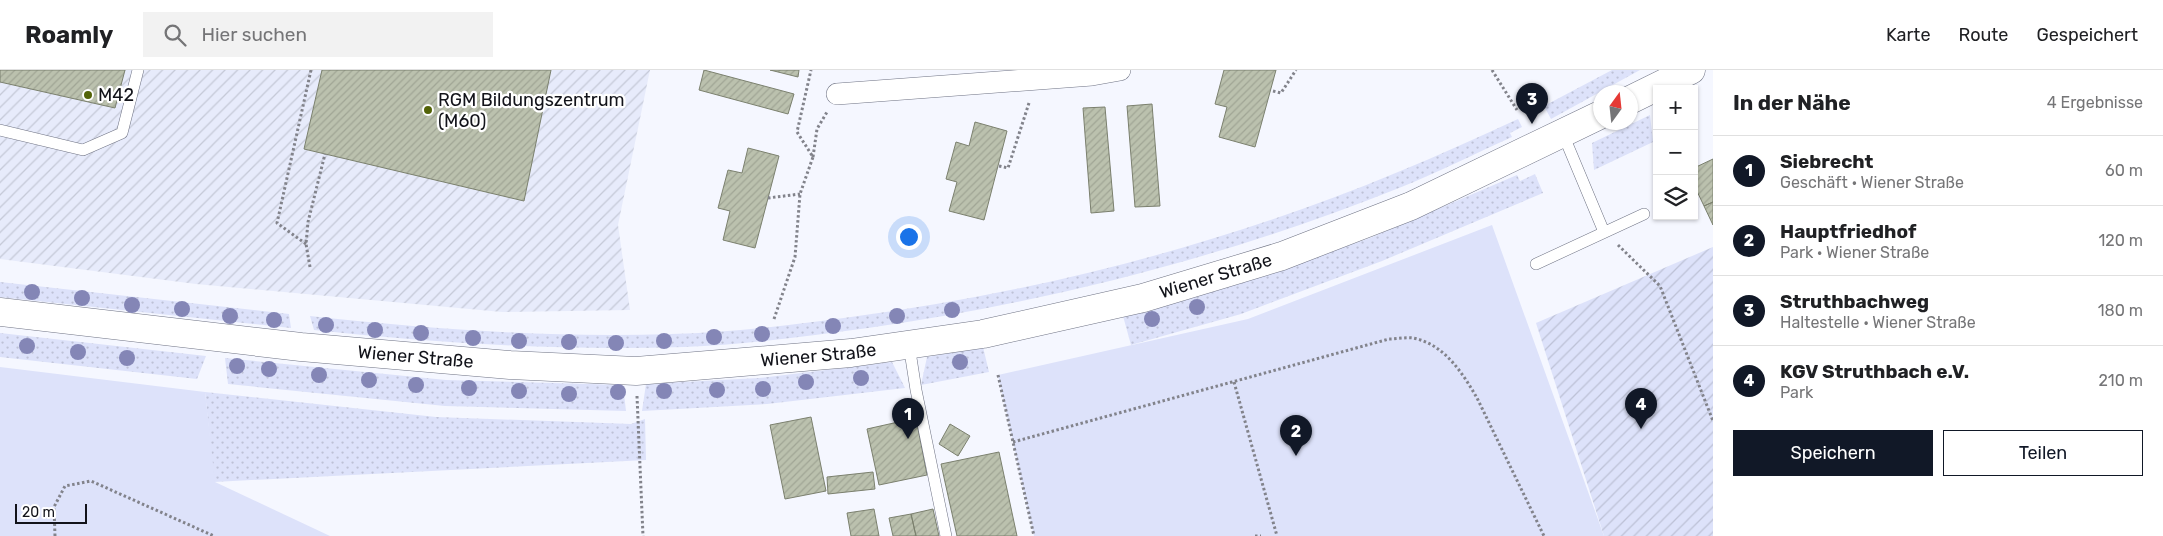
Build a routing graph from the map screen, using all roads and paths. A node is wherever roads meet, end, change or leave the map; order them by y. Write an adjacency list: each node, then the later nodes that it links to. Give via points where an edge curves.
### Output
1 (138, 70): 14 (lane, via 122,134 83,150)
2 (311, 70): 23 (path, via 277,223)
3 (811, 70): 17 (path, via 797,132)
4 (1120, 70): 8 (street)
5 (1296, 70): 9 (path, via 1281,93)
6 (1492, 70): 12 (path)
7 (1691, 70): 11 (main road)
8 (1036, 80): 10 (street); 18 (path, via 1008,168)
9 (1273, 91)
10 (837, 94): 17 (path, via 817,129)
11 (1638, 96)
12 (1517, 110)
13 (1593, 119): 15 (main road, Wiener Straße)
14 (0, 130)
15 (1563, 134): 22 (lane); 28 (main road, Wiener Straße, via 1411,206 1282,256 1143,298 983,334)
16 (324, 154): 23 (path)
17 (813, 157): 19 (path)
18 (999, 166)
19 (800, 194): 20 (path); 27 (path, via 796,257)
20 (768, 198)
21 (1644, 214): 22 (lane)
22 (1604, 232): 24 (lane); 32 (path, via 1660,286)
23 (306, 244): 25 (path)
24 (1536, 264)
25 (310, 267)
26 (0, 312): 29 (main road, Wiener Straße, via 302,347 510,366)
27 (774, 319)
28 (909, 345): 29 (main road, Wiener Straße); 37 (lane)
29 (636, 371): 36 (path)
30 (998, 375): 33 (path)
31 (1234, 382): 33 (path); 41 (path); 42 (path, via 1389,339 1412,338 1432,345 1449,358 1465,377)
32 (1713, 421)
33 (1013, 442): 38 (path)
34 (55, 536): 35 (path, via 54,507 65,486 91,480)
35 (214, 536)
36 (643, 536)
37 (946, 536)
38 (1034, 536)
39 (1255, 536): 40 (path)
40 (1261, 536)
41 (1277, 536)
42 (1544, 536)

